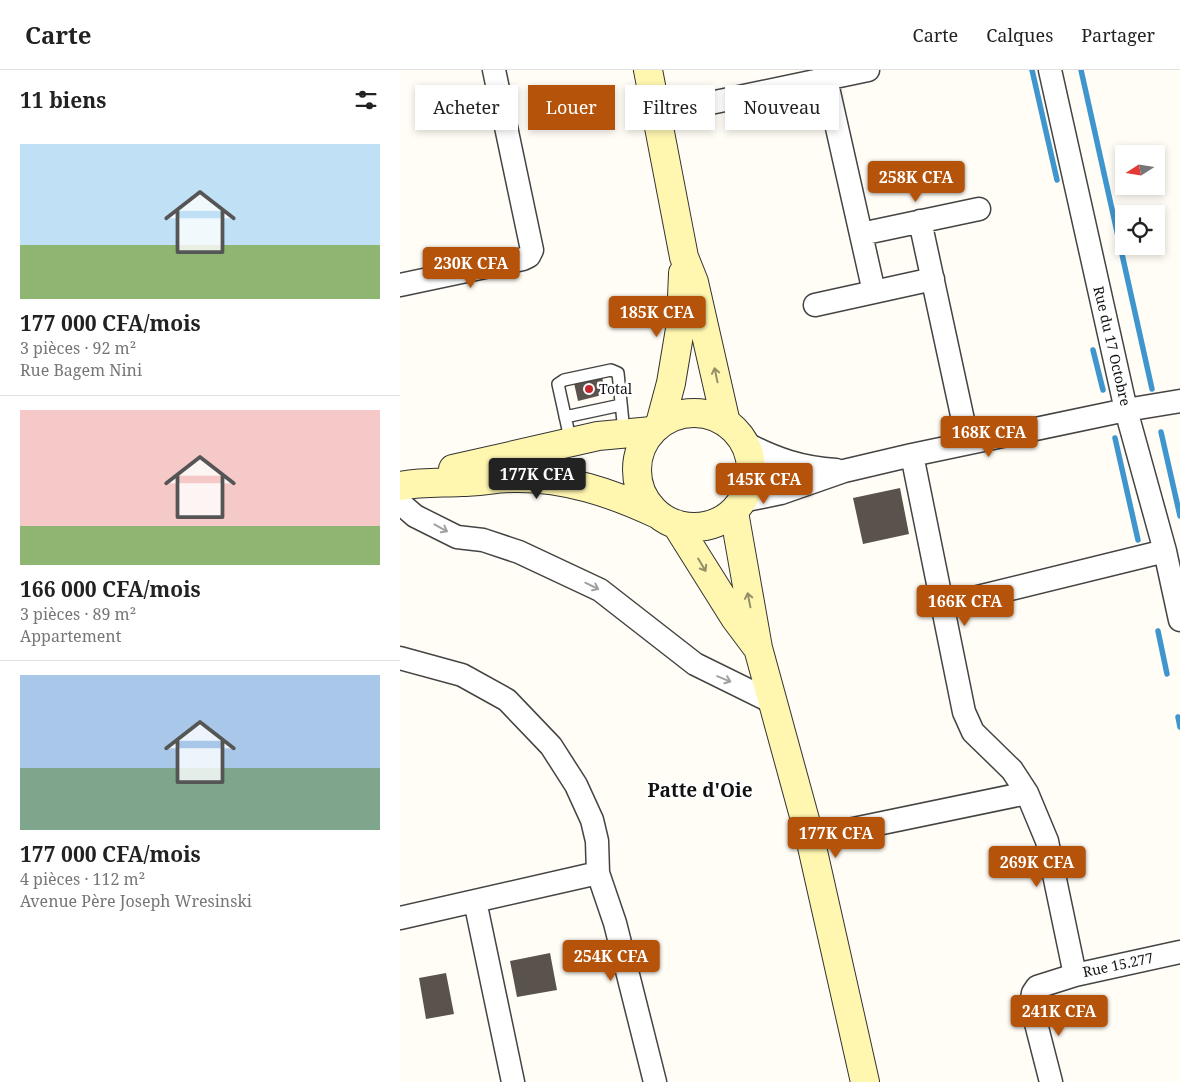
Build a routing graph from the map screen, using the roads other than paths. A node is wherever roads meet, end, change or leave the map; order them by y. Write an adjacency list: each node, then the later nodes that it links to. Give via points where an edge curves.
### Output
1 (494, 70): 14 (street, via 532,250 523,259)
2 (648, 70): 6 (street)
3 (868, 70): 5 (street)
4 (1050, 70): 19 (street, Rue du 17 Octobre)
5 (825, 74): 7 (street); 11 (street)
6 (651, 85)
7 (715, 100)
8 (661, 130): 12 (street)
9 (979, 208): 10 (street)
10 (920, 221): 11 (street); 13 (street)
11 (861, 234): 15 (street)
12 (684, 256): 20 (street, one-way to 12, via 697,291); 21 (street, via 681,322 671,383)
13 (933, 280): 15 (street); 25 (street)
14 (400, 285)
15 (874, 292): 16 (street)
16 (815, 304)
17 (1180, 401): 19 (street)
18 (621, 405): 22 (lane); 22 (lane, via 618,373 611,370 564,380 558,384); 23 (lane)
19 (1126, 410): 25 (street); 31 (street, Rue du 17 Octobre)
20 (726, 423): 21 (street, via 710,415 693,413 675,416); 24 (street)
21 (656, 428): 23 (street); 30 (street, via 643,444 638,459 638,475 645,498)
22 (568, 430): 23 (street); 28 (street, via 449,470)
23 (624, 432)
24 (745, 443): 27 (street, via 790,464); 29 (street, via 751,473 748,488)
25 (968, 443): 26 (street)
26 (912, 455): 27 (street); 33 (street)
27 (844, 471): 29 (street)
28 (406, 491): 30 (street, via 514,478 574,484 626,500); 37 (street, one-way to 37, via 415,516 457,537 483,540 519,552 600,590 695,664)
29 (738, 507): 30 (street, via 716,523 696,527); 35 (street, one-way to 29)
30 (668, 520): 35 (street, one-way to 35)
31 (1165, 551): 32 (street, Rue du 17 Octobre); 33 (street)
32 (1177, 592): 34 (street, Rue du 17 Octobre)
33 (941, 606): 38 (street, via 964,712 973,732 1012,770)
34 (1180, 620)
35 (758, 648): 37 (street)
36 (400, 658): 40 (street, via 462,675 507,700 551,746 576,785 592,820)
37 (774, 703): 39 (street)
38 (1027, 793): 39 (street); 44 (street, via 1047,842)
39 (810, 838): 47 (street)
40 (598, 873): 41 (street); 46 (street, via 615,923)
41 (475, 901): 42 (street); 45 (street)
42 (400, 918)
43 (1180, 952): 44 (street, Rue 15.277)
44 (1075, 975): 48 (street, Rue 15.277, via 1037,987 1033,993 1031,1004)
45 (514, 1082)
46 (655, 1082)
47 (865, 1082)
48 (1051, 1082)

